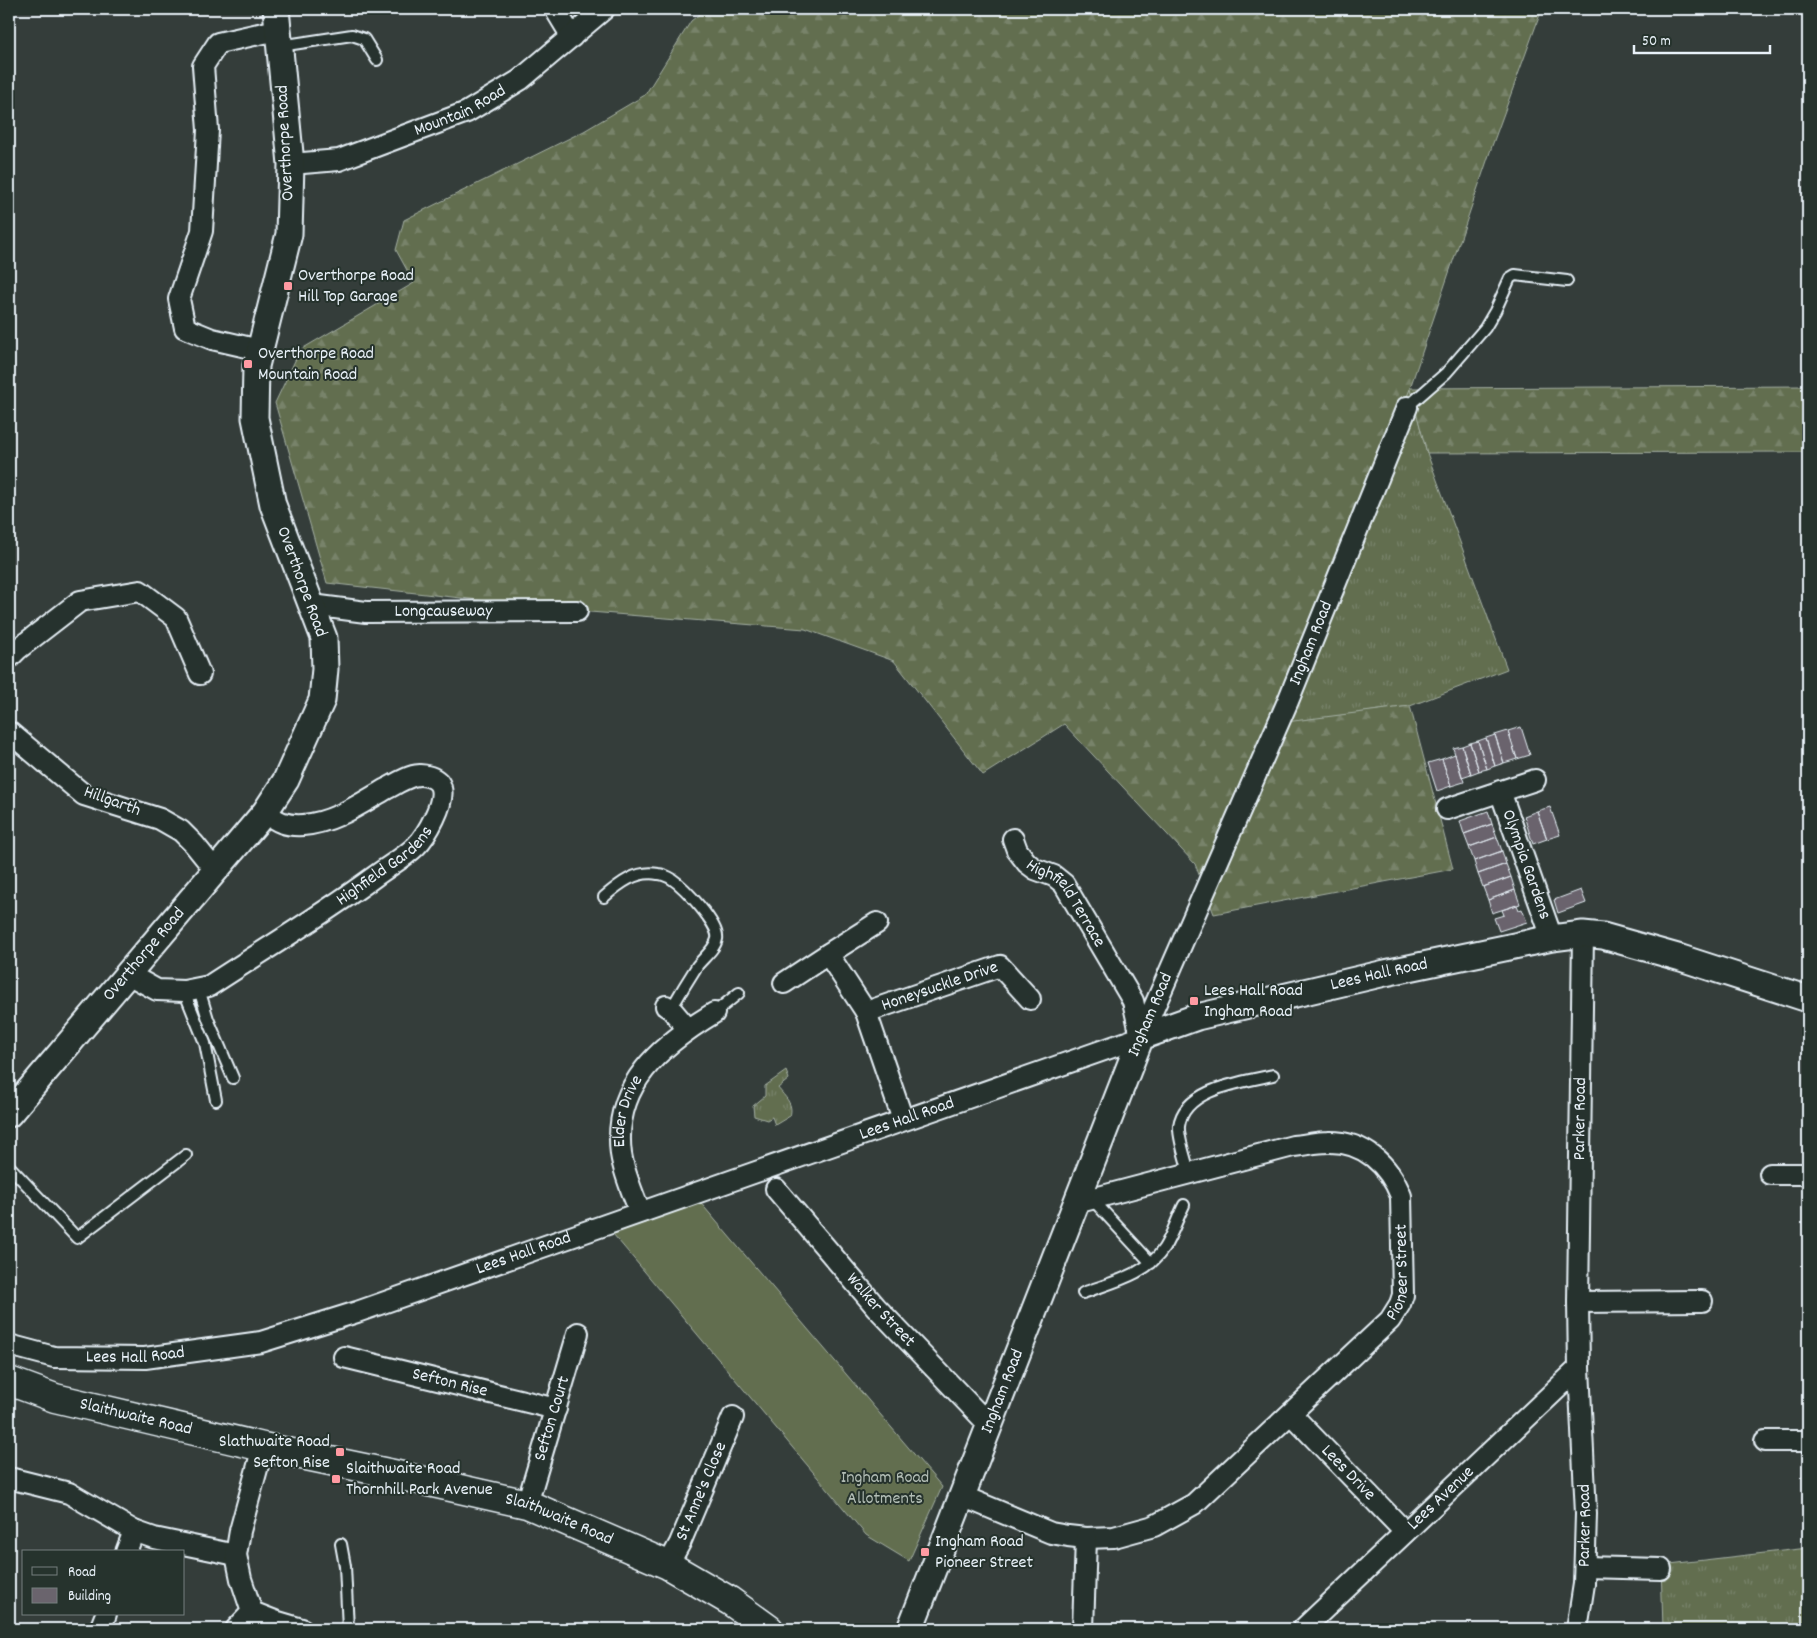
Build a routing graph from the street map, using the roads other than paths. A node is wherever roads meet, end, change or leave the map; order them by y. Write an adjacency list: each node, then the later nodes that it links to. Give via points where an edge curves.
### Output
1 (555, 9): 4 (street)
2 (604, 9): 4 (street, Mountain Road)
3 (278, 28): 5 (lane, via 352,35 364,39); 6 (street, Overthorpe Road); 8 (street, via 218,43 203,66 208,130 202,231 179,299 185,328 212,339)
4 (572, 37): 6 (street, Mountain Road, via 520,80 467,112 339,160)
5 (377, 60)
6 (291, 164): 8 (street, Overthorpe Road, via 289,234)
7 (1566, 281): 9 (lane, via 1515,275 1510,278 1485,328 1446,373)
8 (260, 350): 10 (street, Overthorpe Road, via 256,366 255,418 273,505)
9 (1407, 407): 36 (street, Ingham Road, via 1288,700)
10 (312, 605): 11 (street, Longcauseway, via 366,612); 18 (street, Overthorpe Road, via 324,638 322,700 286,780)
11 (577, 610)
12 (9, 658): 13 (street, via 80,601 140,590 176,618)
13 (200, 674)
14 (9, 732): 20 (street, Hillgarth, via 84,795 160,819 180,831)
15 (1535, 780): 16 (street, Olympia Gardens)
16 (1500, 791): 17 (street, Olympia Gardens); 24 (street, Olympia Gardens)
17 (1447, 809)
18 (265, 812): 20 (street, Overthorpe Road); 28 (street, Highfield Gardens, via 279,823 303,825 329,820 414,775 438,781 442,789 431,826 416,845 348,896 209,986)
19 (1013, 839): 36 (street, Highfield Terrace, via 1028,863 1064,884 1133,1001)
20 (215, 870): 26 (street, Overthorpe Road)
21 (604, 897): 32 (lane, via 625,880 658,874 672,879 687,892 714,925 718,936 716,944)
22 (877, 923): 25 (street)
23 (1583, 934): 24 (street, Lees Hall Road); 31 (street, Lees Hall Road, via 1603,936 1681,958); 54 (street, Parker Road)
24 (1552, 938): 36 (street, Lees Hall Road, via 1197,1017)
25 (828, 954): 27 (street); 33 (street, Honeysuckle Drive)
26 (128, 974): 28 (street, Highfield Gardens, via 157,990); 40 (street, Overthorpe Road)
27 (784, 983)
28 (191, 990): 38 (lane); 39 (lane)
29 (739, 993): 34 (lane)
30 (1030, 999): 33 (street, Honeysuckle Drive, via 1000,966)
31 (1808, 999)
32 (668, 1008): 35 (street)
33 (866, 1012): 41 (street, Honeysuckle Drive)
34 (714, 1013): 35 (street, Elder Drive)
35 (688, 1029): 50 (street, Elder Drive, via 640,1073 623,1112 621,1156)
36 (1141, 1037): 41 (street, Lees Hall Road); 48 (street, Ingham Road)
37 (1273, 1075): 44 (lane, via 1219,1088 1198,1097 1183,1114 1179,1127)
38 (233, 1078)
39 (216, 1100)
40 (9, 1114)
41 (903, 1120): 50 (street, Lees Hall Road)
42 (186, 1155): 43 (lane, via 76,1238)
43 (9, 1166)
44 (1189, 1172): 48 (street, Pioneer Street); 61 (street, Pioneer Street, via 1293,1146 1329,1142 1355,1146 1367,1152 1379,1160 1396,1183 1401,1196 1403,1295 1400,1304 1390,1320)
45 (1770, 1174): 46 (street)
46 (1808, 1174)
47 (776, 1188): 63 (street, Walker Street, via 876,1307)
48 (1084, 1201): 51 (lane); 63 (street, Ingham Road)
49 (1184, 1206): 51 (lane, via 1163,1249)
50 (640, 1212): 56 (street, Lees Hall Road, via 357,1312 261,1342 145,1358 54,1357)
51 (1151, 1263): 52 (lane, via 1134,1274)
52 (1083, 1293)
53 (1702, 1301): 54 (street)
54 (1578, 1302): 58 (street, Parker Road)
55 (578, 1333): 60 (street, Sefton Court)
56 (9, 1345)
57 (344, 1357): 60 (street, Sefton Rise)
58 (1579, 1368): 71 (street, Lees Avenue); 77 (street, Parker Road, via 1586,1514)
59 (9, 1381): 66 (main road, Slaithwaite Road, via 56,1398)
60 (556, 1408): 69 (street, Sefton Court)
61 (1292, 1414): 71 (street, Lees Drive); 72 (street, Pioneer Street, via 1194,1504 1172,1518 1114,1537)
62 (733, 1417): 76 (street, St Anne's Close)
63 (990, 1426): 68 (street, Ingham Road)
64 (1765, 1441): 65 (street)
65 (1808, 1441)
66 (263, 1447): 69 (main road, Slaithwaite Road); 75 (street)
67 (9, 1478): 70 (street, via 69,1493)
68 (962, 1496): 72 (street, Pioneer Street, via 1051,1533); 86 (street, Ingham Road)
69 (526, 1504): 76 (main road, Slaithwaite Road)
70 (134, 1531): 74 (street); 75 (street)
71 (1405, 1532): 88 (street, Lees Avenue)
72 (1086, 1538): 87 (street)
73 (341, 1544): 85 (lane)
74 (127, 1550)
75 (236, 1555): 79 (street, via 240,1579)
76 (668, 1565): 81 (main road, Slaithwaite Road, via 730,1601)
77 (1584, 1567): 78 (street); 89 (street, Parker Road)
78 (1661, 1569)
79 (252, 1612): 83 (street); 84 (street)
80 (105, 1616): 82 (street)
81 (757, 1626)
82 (100, 1629)
83 (236, 1629)
84 (302, 1629)
85 (348, 1629)
86 (910, 1629)
87 (1082, 1629)
88 (1303, 1629)
89 (1578, 1629)

